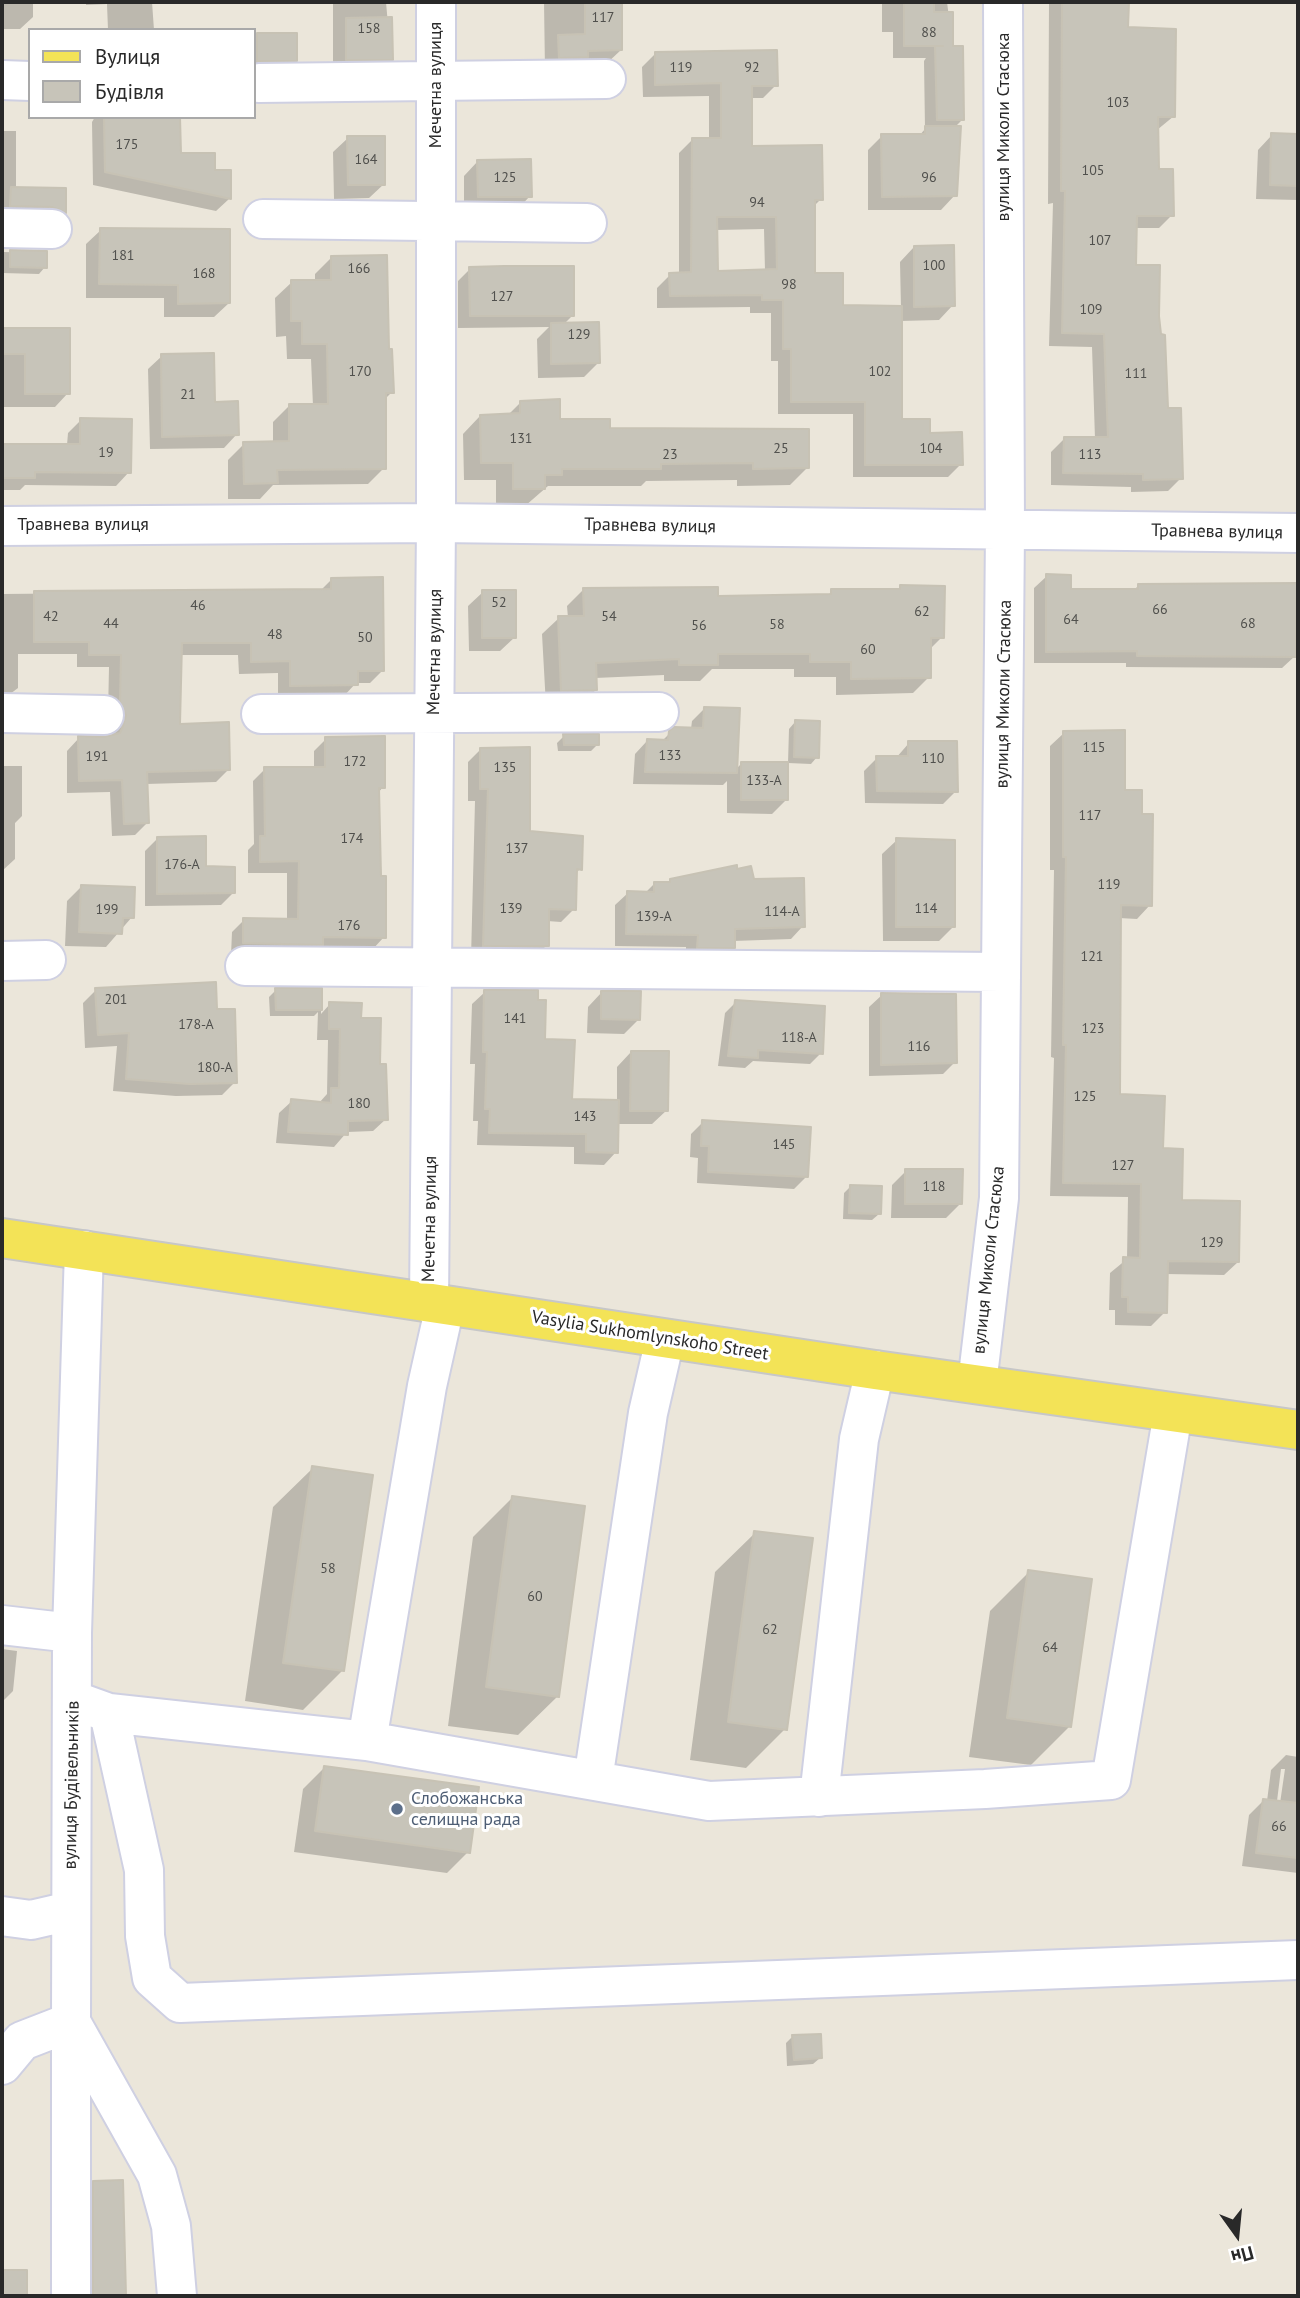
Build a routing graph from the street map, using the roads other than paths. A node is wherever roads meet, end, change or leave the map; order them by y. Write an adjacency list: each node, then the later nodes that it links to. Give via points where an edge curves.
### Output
1 (436, 2): 6 (street, Мечетна вулиця)
2 (1003, 2): 15 (street, вулиця Миколи Стасюка)
3 (606, 79): 6 (street)
4 (2, 80): 5 (street)
5 (28, 81)
6 (436, 81): 7 (street); 9 (street, Мечетна вулиця)
7 (260, 83)
8 (263, 219): 9 (street)
9 (436, 221): 10 (street); 13 (street, Мечетна вулиця)
10 (587, 223)
11 (2, 228): 12 (street)
12 (52, 229)
13 (436, 523): 14 (street, Травнева вулиця); 15 (street, Травнева вулиця); 17 (street, Мечетна вулиця)
14 (2, 526)
15 (1005, 530): 16 (street, Травнева вулиця); 26 (street, вулиця Миколи Стасюка)
16 (1298, 533)
17 (435, 712): 18 (street); 20 (street); 25 (street, Мечетна вулиця)
18 (659, 712)
19 (2, 713): 21 (street)
20 (261, 714)
21 (104, 715)
22 (46, 960): 23 (street)
23 (2, 961)
24 (245, 966): 25 (street)
25 (432, 968): 26 (street); 29 (street, Мечетна вулиця)
26 (1001, 972): 32 (street, вулиця Миколи Стасюка, via 999,1198)
27 (2, 1238): 28 (main road, Vasylia Sukhomlynskoho Street)
28 (84, 1250): 29 (main road, Vasylia Sukhomlynskoho Street); 36 (street, вулиця Будівельників)
29 (437, 1304): 30 (main road, Vasylia Sukhomlynskoho Street); 39 (street, Мечетна вулиця)
30 (665, 1339): 31 (main road, Vasylia Sukhomlynskoho Street); 40 (street, via 648,1413)
31 (875, 1370): 32 (main road, Vasylia Sukhomlynskoho Street); 41 (street, via 859,1439)
32 (976, 1384): 33 (main road, Vasylia Sukhomlynskoho Street)
33 (1173, 1413): 34 (main road, Vasylia Sukhomlynskoho Street); 41 (street, via 1111,1780)
34 (1298, 1430)
35 (2, 1625): 36 (street)
36 (72, 1633): 37 (street, вулиця Будівельників)
37 (73, 1700): 38 (street); 42 (street, вулиця Будівельників)
38 (109, 1713): 39 (street); 44 (street, via 144,1870 145,1936 152,1978 180,2003)
39 (367, 1741): 40 (street)
40 (593, 1780): 41 (street, via 709,1801)
41 (819, 1797)
42 (70, 1912): 43 (street, via 31,1920); 45 (street, вулиця Будівельників)
43 (2, 1916)
44 (1298, 1960)
45 (71, 2022): 46 (street, via 22,2041); 47 (street); 48 (street, вулиця Будівельників, via 156,2175 171,2226)
46 (2, 2065)
47 (71, 2296)
48 (177, 2296)

